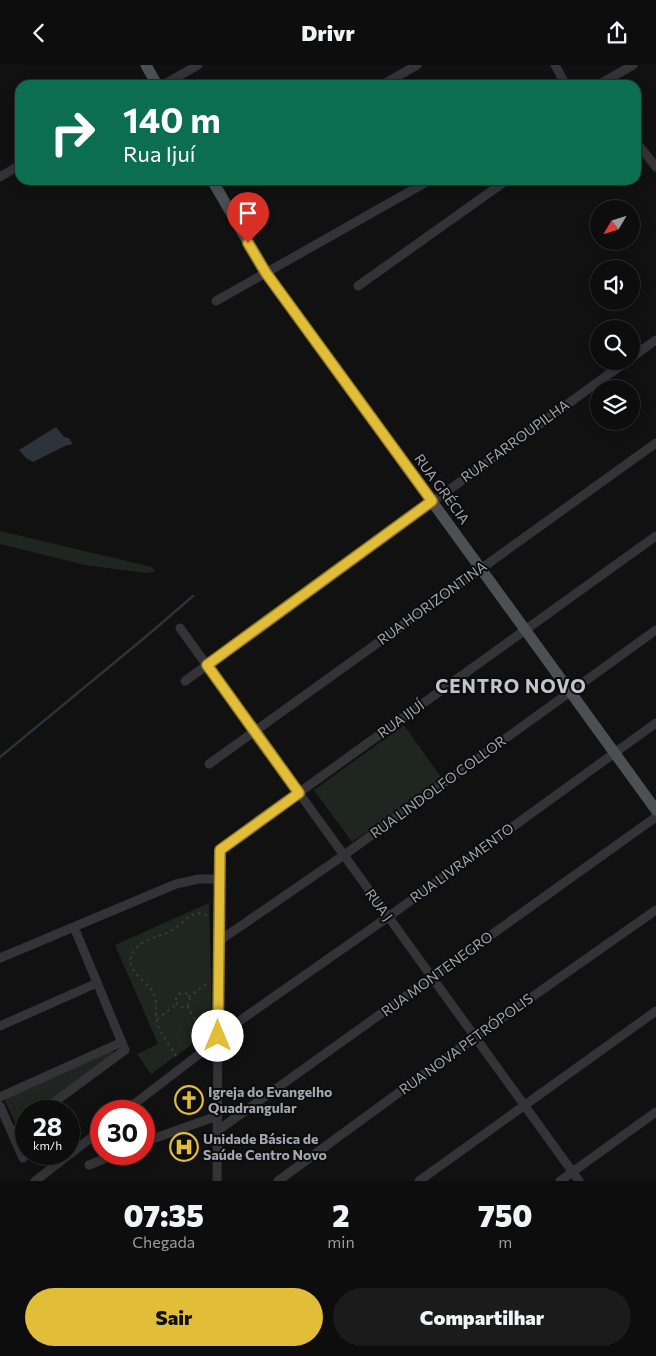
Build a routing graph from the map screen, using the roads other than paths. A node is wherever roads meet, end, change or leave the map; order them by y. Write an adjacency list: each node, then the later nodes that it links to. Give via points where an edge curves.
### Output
1 (146, 65): 6 (main road)
2 (198, 65): 7 (street)
3 (417, 65): 8 (street)
4 (555, 65): 9 (street)
5 (633, 65): 10 (street)
6 (154, 80)
7 (172, 80)
8 (391, 80)
9 (563, 80)
10 (607, 80)
11 (641, 148): 12 (street)
12 (656, 167)
13 (15, 168): 14 (street)
14 (0, 177)
15 (216, 185): 18 (main road, RUA GRÉCIA)
16 (421, 185): 18 (street)
17 (500, 185): 19 (street)
18 (266, 273): 20 (street); 25 (main road, RUA GRÉCIA)
19 (358, 286)
20 (216, 301)
21 (656, 340): 22 (street)
22 (640, 352)
23 (614, 370): 25 (street, RUA FARROUPILHA)
24 (656, 443): 27 (street, RUA HORIZONTINA)
25 (432, 501): 27 (main road, RUA GRÉCIA); 31 (street, RUA FARROUPILHA)
26 (656, 536): 29 (street, RUA IJUÍ)
27 (481, 569): 29 (main road, RUA GRÉCIA); 35 (street, RUA HORIZONTINA)
28 (180, 628): 31 (street, RUA J)
29 (525, 630): 33 (main road, RUA GRÉCIA); 38 (street, RUA IJUÍ)
30 (656, 630): 33 (street, RUA LINDOLFO COLLOR)
31 (207, 665): 32 (street, RUA FARROUPILHA); 35 (street, RUA J)
32 (185, 681)
33 (570, 692): 36 (main road, RUA GRÉCIA); 41 (street, RUA LINDOLFO COLLOR)
34 (656, 723): 36 (street, RUA LIVRAMENTO)
35 (255, 731): 37 (street, RUA HORIZONTINA); 38 (street, RUA J)
36 (614, 753): 39 (main road, RUA GRÉCIA); 44 (street, RUA LIVRAMENTO)
37 (208, 764)
38 (299, 793): 41 (street, RUA J); 42 (street, RUA IJUÍ, via 220,850)
39 (656, 810)
40 (656, 817): 48 (street, RUA MONTENEGRO)
41 (344, 855): 44 (street, RUA J); 46 (street, RUA LINDOLFO COLLOR)
42 (219, 879): 45 (street, via 176,884); 46 (street)
43 (656, 910): 52 (street, RUA NOVA PETRÓPOLIS)
44 (388, 917): 48 (street, RUA J); 53 (street, RUA LIVRAMENTO)
45 (74, 927): 47 (street); 49 (street)
46 (219, 941): 53 (street)
47 (0, 959)
48 (432, 978): 52 (street, RUA J); 63 (street, RUA MONTENEGRO)
49 (97, 983): 51 (street); 54 (street)
50 (656, 1011): 58 (street)
51 (0, 1026)
52 (475, 1037): 58 (street, RUA J); 71 (street, RUA NOVA PETRÓPOLIS)
53 (218, 1039): 57 (street, RUA LIVRAMENTO); 61 (street)
54 (123, 1046): 55 (street); 56 (street)
55 (0, 1097)
56 (56, 1100)
57 (139, 1100)
58 (524, 1105): 68 (street, RUA J); 72 (street)
59 (0, 1106): 64 (street)
60 (656, 1112): 68 (street)
61 (217, 1116): 63 (street); 66 (street)
62 (15, 1131): 64 (street)
63 (217, 1131): 70 (street)
64 (12, 1133): 67 (street)
65 (90, 1138): 69 (street)
66 (155, 1138)
67 (15, 1140)
68 (572, 1172): 73 (street); 74 (street, RUA J)
69 (35, 1181)
70 (217, 1181)
71 (278, 1181)
72 (419, 1181)
73 (560, 1181)
74 (579, 1181)

